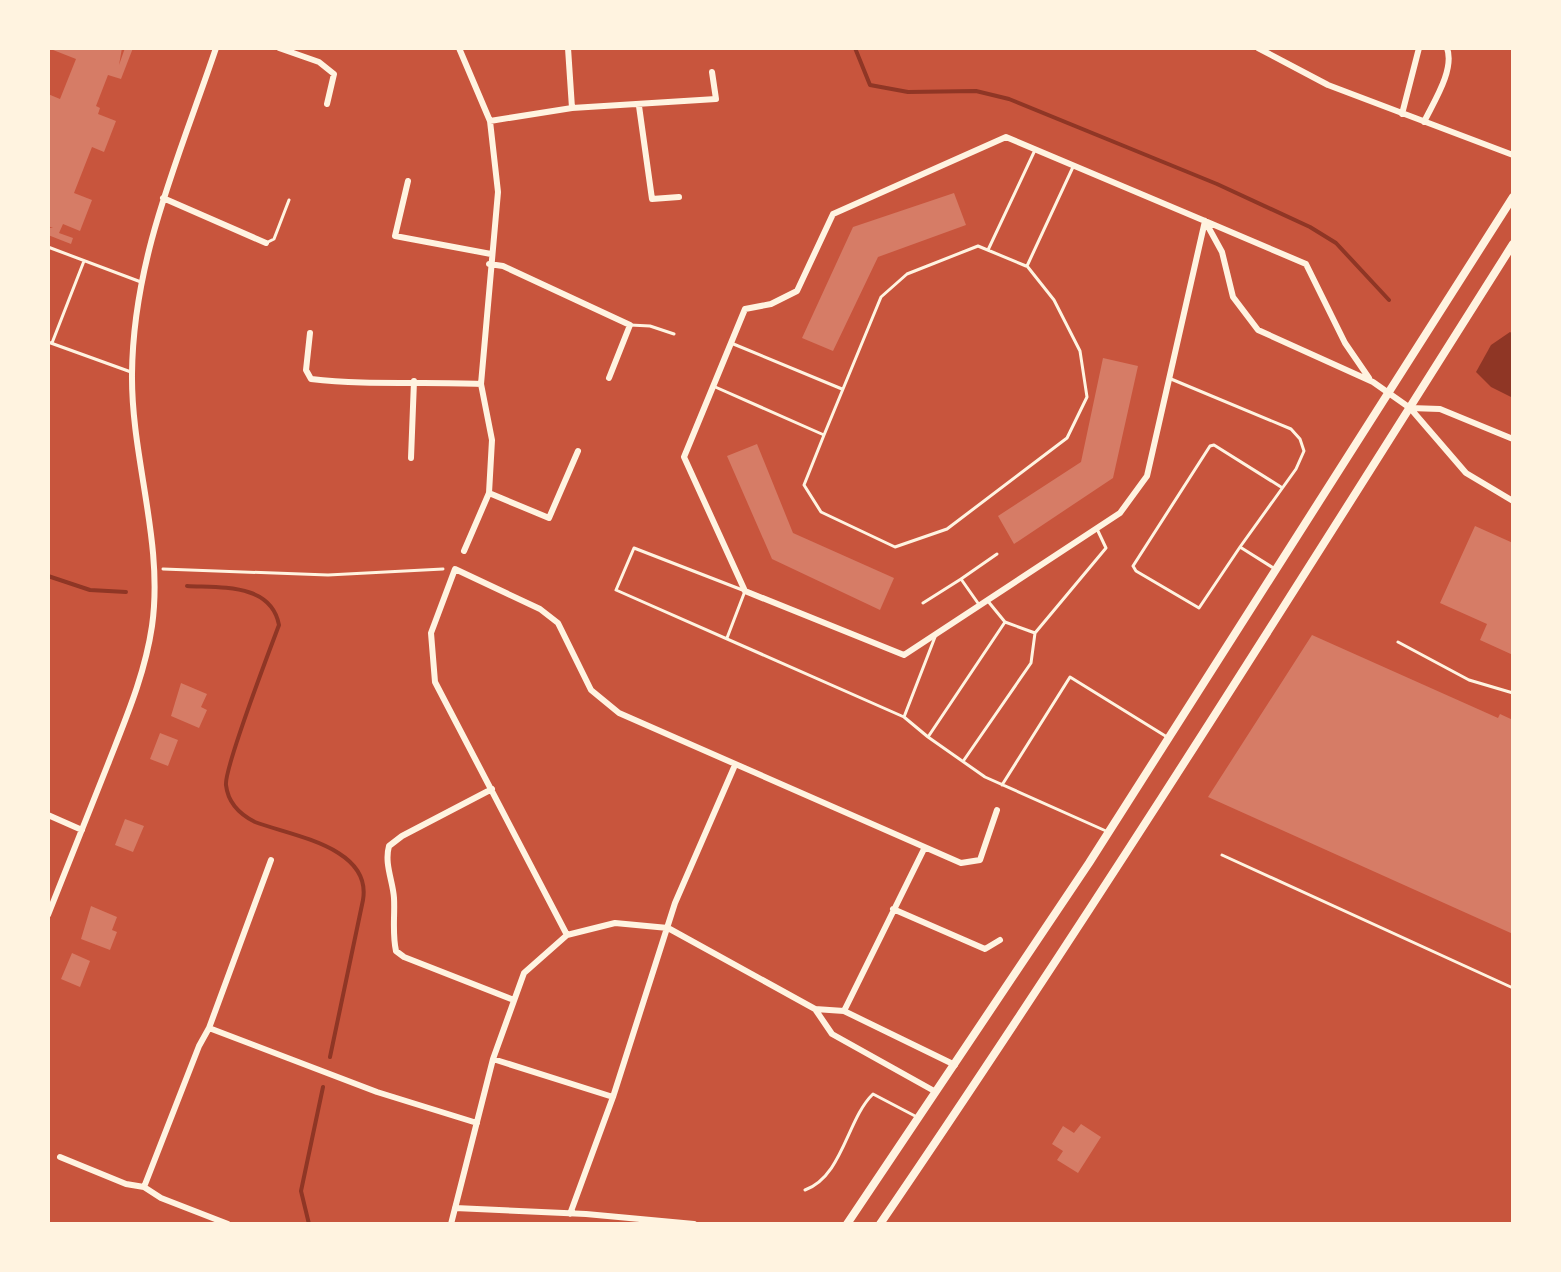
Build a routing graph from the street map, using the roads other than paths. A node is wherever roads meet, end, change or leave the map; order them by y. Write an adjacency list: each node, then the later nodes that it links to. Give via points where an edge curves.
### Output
1 (216, 48): 21 (street)
2 (279, 48): 9 (street, via 319,62 334,74)
3 (459, 48): 13 (street)
4 (568, 48): 11 (street)
5 (1258, 48): 12 (street, via 1307,76)
6 (1419, 48): 12 (street)
7 (1447, 48): 14 (street, via 1443,79)
8 (712, 72): 10 (street, via 716,99)
9 (327, 104)
10 (639, 106): 11 (street); 19 (street, via 652,199)
11 (572, 108): 13 (street)
12 (1402, 114): 14 (street)
13 (490, 121): 28 (street, via 498,192)
14 (1424, 122): 16 (street)
15 (1035, 150): 17 (street); 27 (lane); 37 (street, via 1006,137 833,214 797,291 745,309)
16 (1513, 155)
17 (1073, 166): 23 (street); 31 (lane)
18 (408, 181): 28 (street, via 395,236)
19 (679, 197)
20 (1513, 197): 46 (main road)
21 (163, 198): 24 (street); 32 (street)
22 (289, 200): 24 (lane, via 274,239)
23 (1205, 221): 40 (street); 42 (street, via 1306,264 1345,343); 42 (street, via 1222,252 1233,297 1258,330)
24 (266, 243)
25 (1513, 244): 47 (main road)
26 (48, 247): 29 (lane)
27 (988, 250): 31 (lane); 45 (lane, via 978,246 907,274 881,297)
28 (491, 254): 30 (street)
29 (84, 261): 32 (lane); 36 (lane)
30 (489, 264): 33 (street); 43 (street)
31 (1027, 266): 48 (lane, via 1054,300 1080,351 1087,397 1067,438 947,529 895,547 821,512 804,485)
32 (141, 282): 38 (street)
33 (630, 325): 35 (lane); 39 (street)
34 (310, 333): 41 (street, via 306,370 311,379 364,386)
35 (674, 334)
36 (50, 343): 38 (lane)
37 (731, 343): 44 (street); 45 (lane)
38 (132, 373): 80 (street, via 136,455 153,569 153,622 143,670)
39 (609, 378)
40 (1169, 379): 52 (lane, via 1291,429 1304,451); 55 (street, via 1147,476 1120,513)
41 (414, 381): 43 (street); 51 (street)
42 (1371, 381): 46 (street)
43 (481, 384): 53 (street, via 492,440)
44 (713, 386): 48 (lane); 61 (street, via 684,457)
45 (843, 389): 48 (lane)
46 (1390, 394): 47 (street); 59 (main road)
47 (1410, 408): 49 (street, via 1440,409); 54 (street, via 1466,473); 110 (main road)
48 (824, 435)
49 (1513, 439)
50 (578, 451): 53 (street, via 549,518)
51 (411, 458)
52 (1281, 487): 56 (lane); 56 (lane, via 1210,446 1133,563 1136,571 1199,608)
53 (489, 493): 57 (street)
54 (1513, 501)
55 (1097, 528): 62 (street); 66 (lane, via 1106,548)
56 (1240, 547): 59 (lane)
57 (464, 551)
58 (997, 554): 60 (lane)
59 (1278, 571): 73 (main road)
60 (961, 579): 63 (lane); 64 (lane)
61 (745, 591): 67 (street, via 904,655); 68 (lane); 68 (lane, via 634,548 616,590)
62 (987, 600): 64 (street); 65 (lane)
63 (923, 603)
64 (980, 606): 67 (street)
65 (1005, 622): 66 (lane); 72 (lane)
66 (1035, 633): 74 (lane, via 1031,663)
67 (935, 637): 71 (lane)
68 (727, 638): 71 (lane)
69 (1398, 642): 70 (lane, via 1469,680)
70 (1513, 693)
71 (904, 717): 72 (lane)
72 (928, 737): 74 (lane)
73 (1169, 738): 76 (lane, via 1070,677); 81 (main road)
74 (963, 762): 76 (lane)
75 (735, 765): 77 (street, via 604,704 582,676 558,623 540,609 455,569 431,633 432,668); 82 (street); 87 (street)
76 (1002, 785): 81 (lane)
77 (492, 789): 88 (street); 91 (street, via 389,846 393,936 396,951 404,957)
78 (997, 810): 82 (street, via 980,860 961,863)
79 (48, 815): 80 (street)
80 (82, 830): 86 (street)
81 (1108, 833): 96 (main road)
82 (924, 849): 85 (street)
83 (1222, 855): 90 (lane)
84 (271, 860): 94 (street)
85 (893, 909): 89 (street, via 985,949); 93 (street)
86 (48, 915)
87 (668, 928): 88 (street, via 615,923); 92 (street); 98 (street)
88 (567, 935): 91 (street, via 524,973)
89 (1000, 940)
90 (1513, 988)
91 (514, 1000): 95 (street)
92 (815, 1009): 93 (street); 97 (street, via 832,1034)
93 (844, 1011): 96 (street)
94 (209, 1028): 100 (street, via 377,1092); 102 (street)
95 (493, 1059): 98 (street); 100 (street)
96 (955, 1065): 97 (main road)
97 (936, 1092): 99 (main road)
98 (613, 1097): 105 (street)
99 (918, 1118): 103 (lane, via 873,1094 833,1162); 109 (main road)
100 (477, 1123): 104 (street)
101 (60, 1157): 102 (street)
102 (144, 1187): 106 (street)
103 (805, 1190)
104 (455, 1208): 105 (street); 107 (street)
105 (570, 1214): 108 (street)
106 (228, 1224)
107 (451, 1224)
108 (694, 1224)
109 (847, 1224)
110 (880, 1224)

